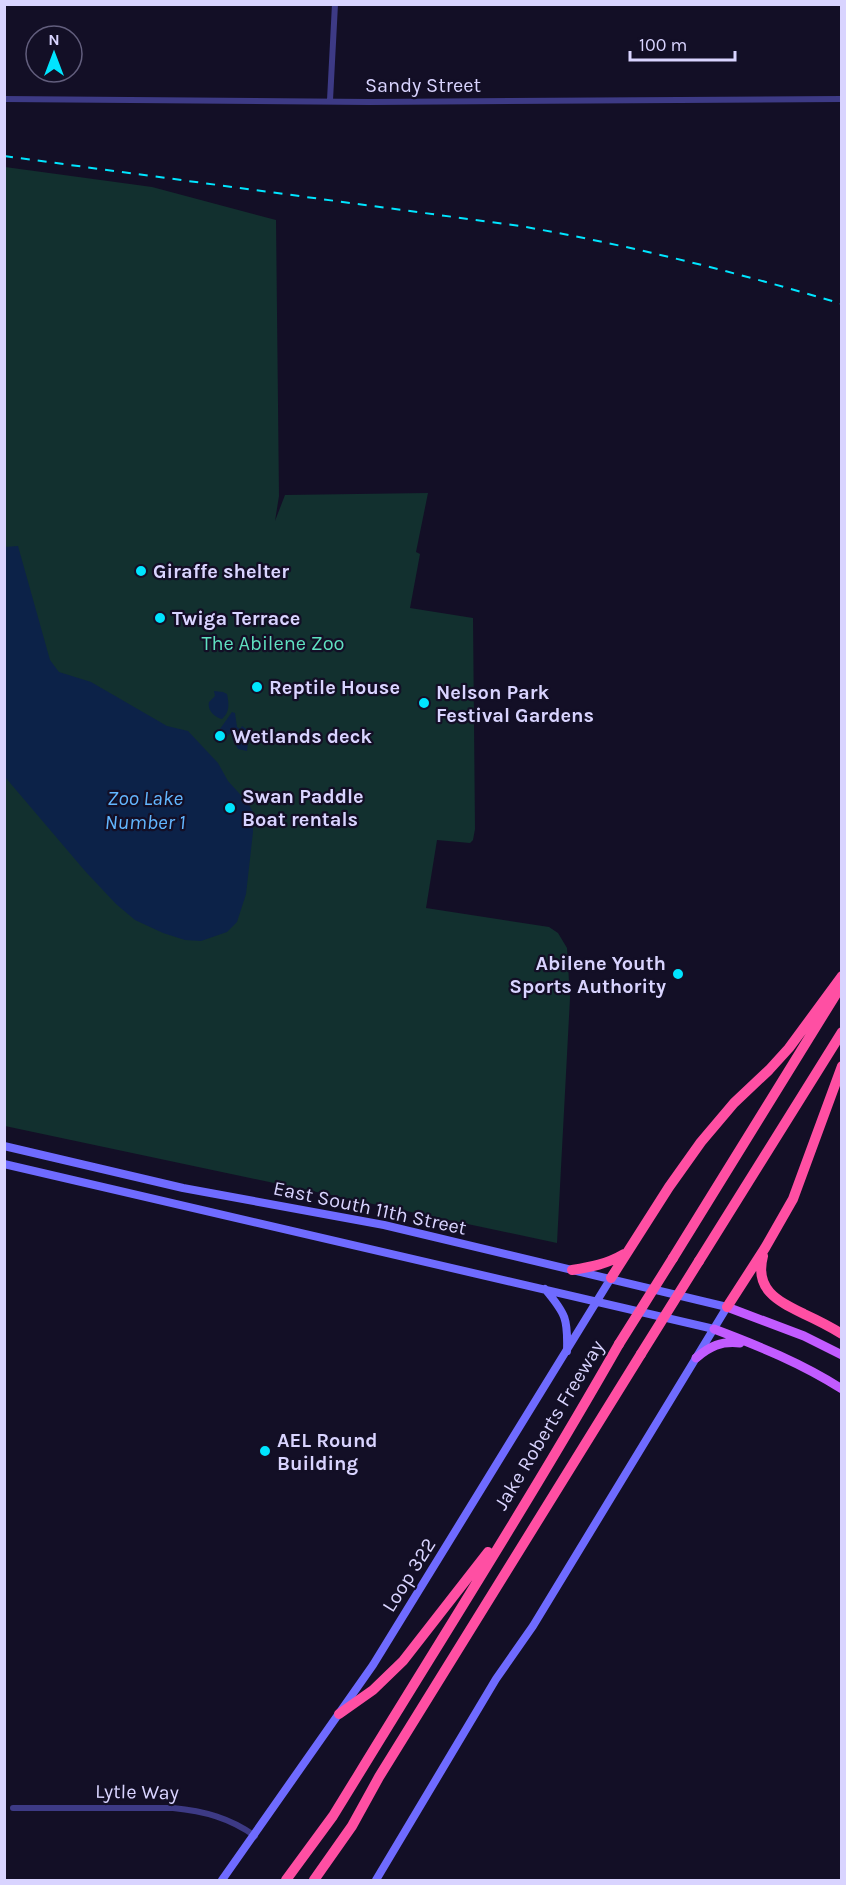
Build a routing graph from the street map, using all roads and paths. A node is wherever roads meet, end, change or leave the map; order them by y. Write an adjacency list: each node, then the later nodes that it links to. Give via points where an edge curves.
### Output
1 (335, 4): 4 (street)
2 (4, 99): 4 (street, Sandy Street)
3 (842, 99): 4 (street, Sandy Street)
4 (330, 100)
5 (842, 976): 12 (highway, via 789,1048 701,1142)
6 (842, 986): 25 (highway, Jake Roberts Freeway, bridge)
7 (842, 1032): 31 (highway, Jake Roberts Freeway, bridge, via 384,1768 352,1826)
8 (842, 1066): 11 (highway, via 794,1199)
9 (4, 1146): 13 (main road, East South 11th Street, via 183,1188 384,1225)
10 (4, 1164): 15 (main road, East South 11th Street)
11 (765, 1248): 17 (highway); 19 (highway, via 760,1268 770,1293)
12 (627, 1252): 13 (highway, via 604,1264); 14 (highway)
13 (572, 1270): 14 (main road, East South 11th Street)
14 (611, 1278): 16 (main road, Loop 322); 17 (main road, East South 11th Street)
15 (545, 1289): 16 (main road, East South 11th Street); 21 (main road, via 566,1322)
16 (597, 1301): 18 (main road, East South 11th Street); 21 (main road, Loop 322)
17 (728, 1307): 18 (main road); 22 (main road)
18 (714, 1329): 20 (main road); 23 (main road)
19 (842, 1334)
20 (754, 1344): 23 (main road, via 718,1343); 24 (main road)
21 (567, 1351): 26 (main road, Loop 322)
22 (842, 1355)
23 (696, 1358): 32 (main road)
24 (842, 1389)
25 (519, 1511): 26 (highway, via 403,1661 373,1690); 30 (highway, Jake Roberts Freeway, via 333,1816)
26 (339, 1714): 28 (main road, Loop 322)
27 (13, 1808): 28 (street, Lytle Way, via 193,1810 229,1820)
28 (255, 1836): 29 (main road, Loop 322)
29 (222, 1881)
30 (286, 1881)
31 (314, 1881)
32 (376, 1881)

